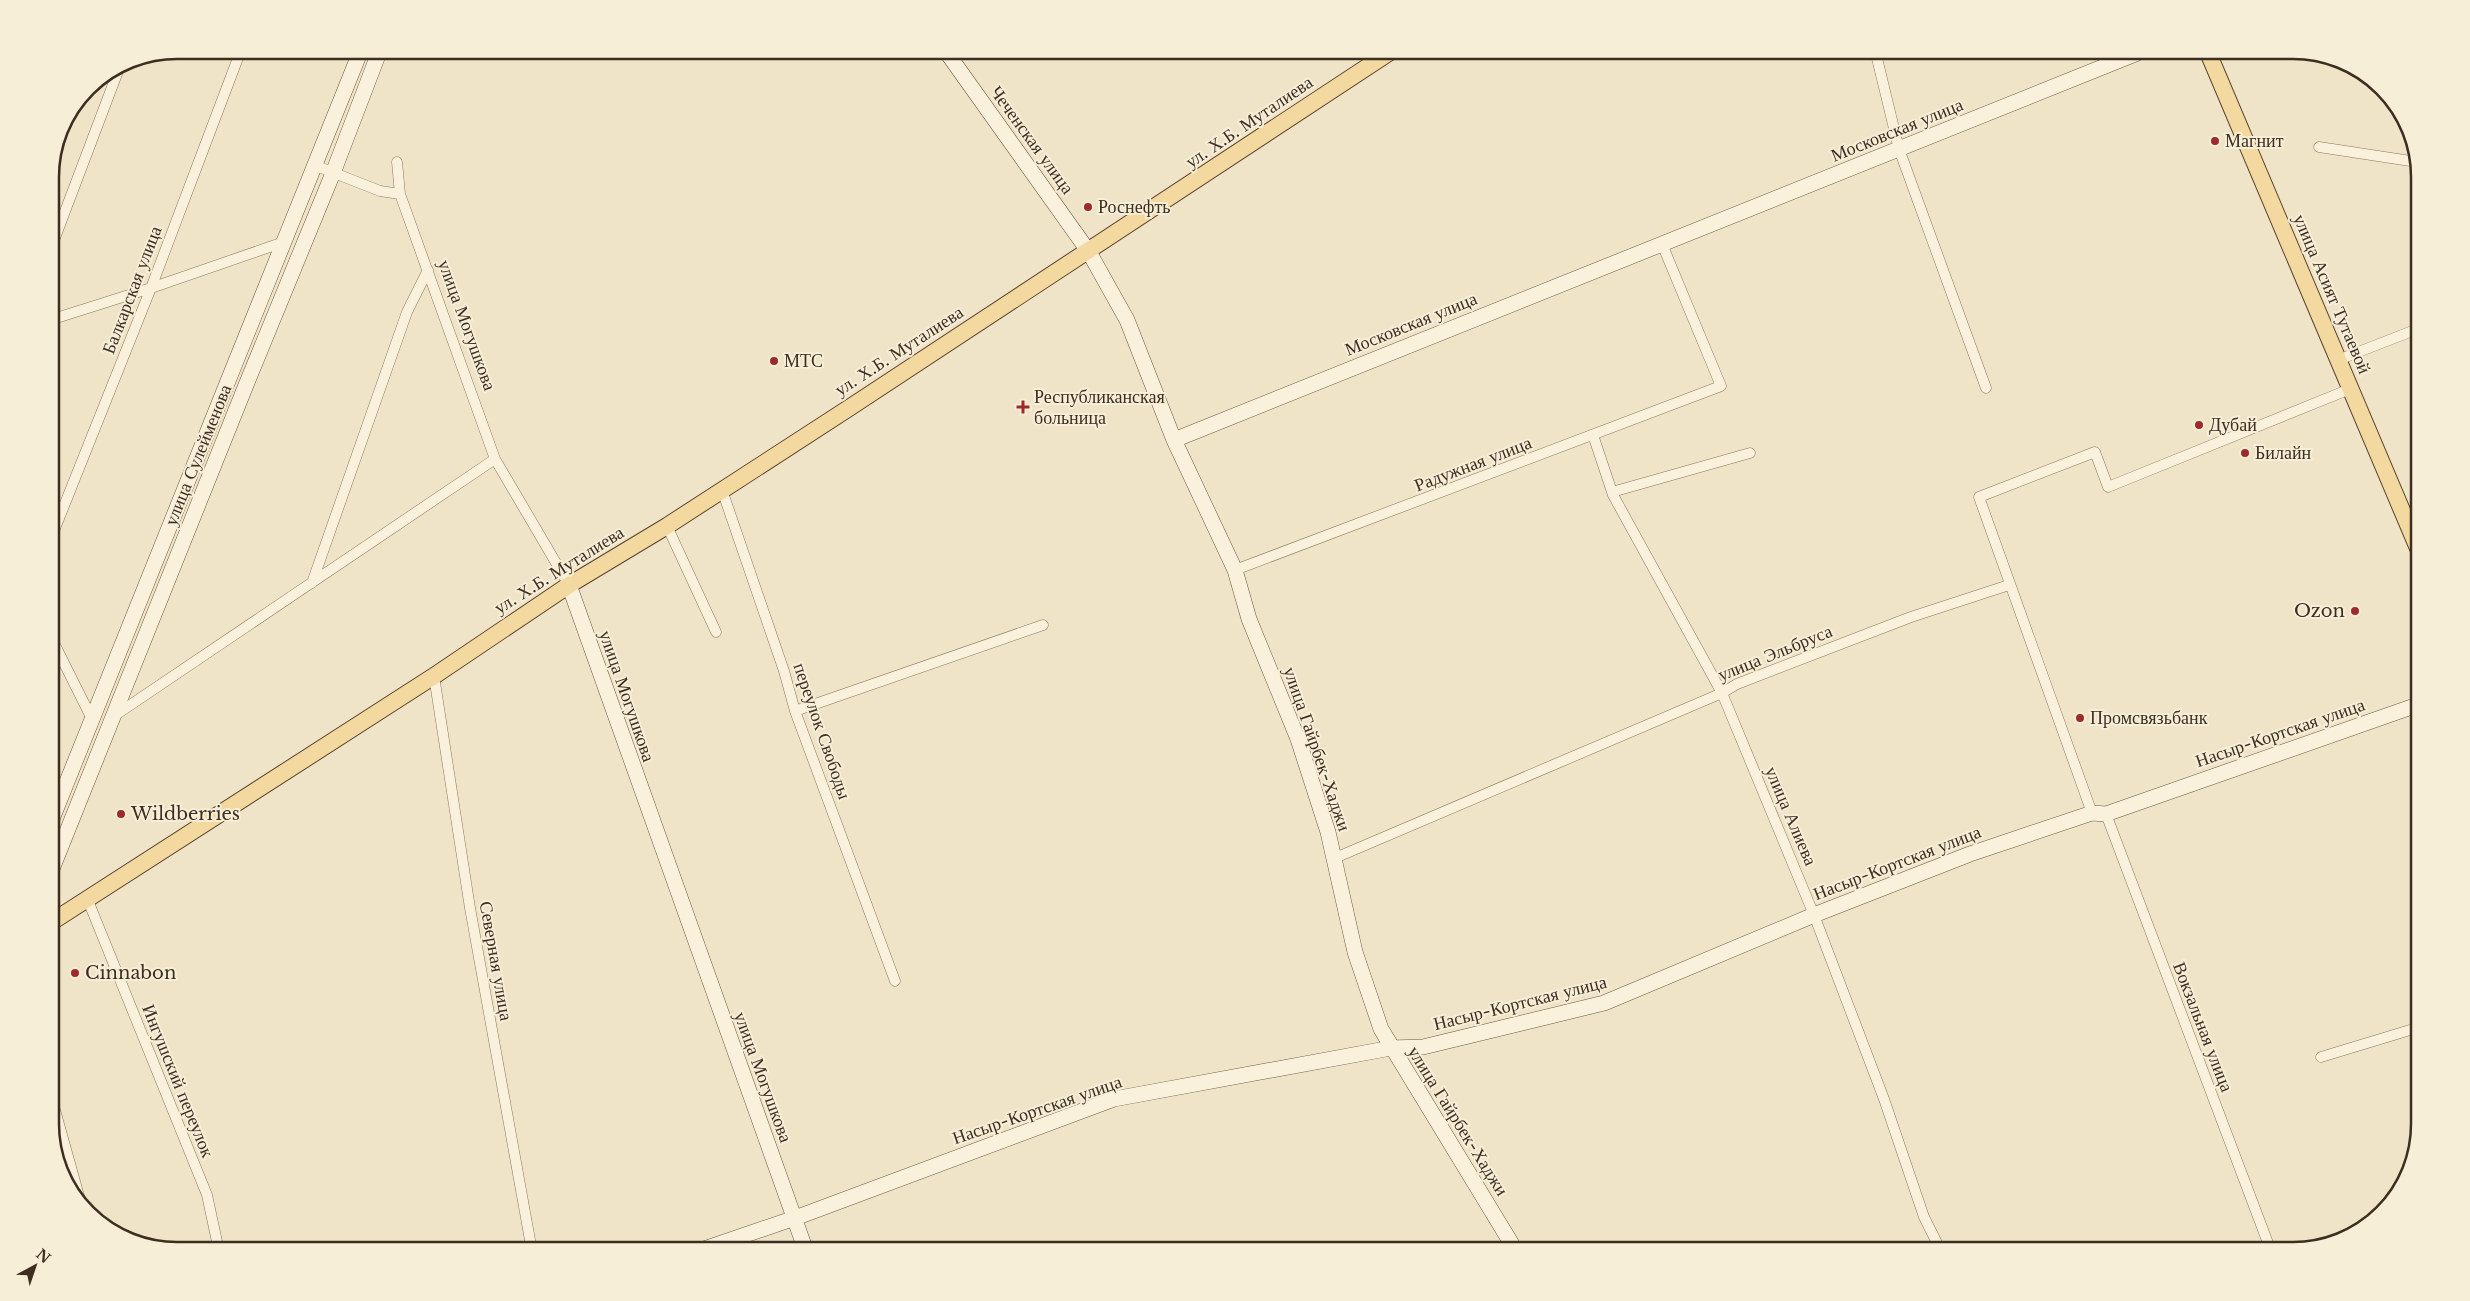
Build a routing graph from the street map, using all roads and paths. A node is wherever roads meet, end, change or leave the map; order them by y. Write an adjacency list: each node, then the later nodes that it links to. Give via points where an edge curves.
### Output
1 (238, 59): 22 (street, Балкарская улица)
2 (357, 59): 14 (street, улица Сулейменова)
3 (377, 59): 15 (street, улица Сулейменова)
4 (951, 59): 20 (street, Чеченская улица)
5 (1379, 59): 20 (main road, ул. Х.Б. Муталиева)
6 (1877, 59): 11 (street)
7 (2123, 59): 11 (street, Московская улица)
8 (2211, 59): 25 (main road, улица Асият Тутаевой)
9 (116, 76): 17 (street)
10 (2319, 148): 12 (street)
11 (1899, 149): 19 (street, Московская улица); 26 (street)
12 (2410, 161)
13 (397, 162): 16 (street, улица Могушкова)
14 (314, 165): 15 (street); 18 (street, улица Сулейменова)
15 (333, 174): 16 (street, via 380,191); 48 (street, улица Сулейменова)
16 (400, 194): 21 (street, улица Могушкова)
17 (59, 227)
18 (284, 242): 22 (street); 49 (street, улица Сулейменова)
19 (1662, 244): 28 (street, Радужная улица, via 1721,386); 29 (street, Московская улица)
20 (1090, 252): 29 (street, улица Гайрбек-Хаджи, via 1127,320); 32 (main road, ул. Х.Б. Муталиева)
21 (428, 270): 31 (street, улица Могушкова); 38 (street, via 407,312)
22 (151, 288): 23 (street); 34 (street, Балкарская улица)
23 (59, 317)
24 (2411, 332): 25 (street)
25 (2338, 360): 27 (main road, улица Асият Тутаевой)
26 (1986, 388)
27 (2350, 389): 36 (main road, улица Асият Тутаевой); 40 (street, via 2108,487 2095,452 1978,496)
28 (1593, 435): 33 (street, улица Алиева); 37 (street, Радужная улица)
29 (1174, 440): 37 (street, улица Гайрбек-Хаджи)
30 (1750, 453): 33 (street)
31 (495, 460): 38 (street); 39 (street, улица Могушкова)
32 (722, 490): 35 (main road, ул. Х.Б. Муталиева); 47 (street, переулок Свободы)
33 (1612, 492): 45 (street, улица Алиева)
34 (59, 518)
35 (667, 526): 39 (main road, ул. Х.Б. Муталиева); 42 (street)
36 (2411, 532)
37 (1235, 570): 53 (street, улица Гайрбек-Хаджи, via 1249,618 1298,739)
38 (312, 583): 48 (street)
39 (569, 585): 44 (main road, ул. Х.Б. Муталиева); 63 (street, улица Могушкова)
40 (2009, 585): 45 (street, улица Эльбруса, via 1911,617); 51 (street)
41 (1044, 625): 47 (street)
42 (716, 632)
43 (59, 654): 49 (street)
44 (434, 676): 54 (main road, ул. Х.Б. Муталиева); 65 (street, Северная улица, via 470,908)
45 (1722, 693): 53 (street, улица Эльбруса); 56 (street, улица Алиева)
46 (2411, 707): 51 (street, Насыр-Кортская улица)
47 (795, 711): 57 (street, переулок Свободы)
48 (113, 716): 52 (street, улица Сулейменова)
49 (92, 719): 50 (street, улица Сулейменова)
50 (59, 802)
51 (2099, 813): 56 (street, Насыр-Кортская улица, via 1970,854); 70 (street, Вокзальная улица)
52 (59, 851)
53 (1334, 858): 59 (street, улица Гайрбек-Хаджи, via 1355,952 1380,1029)
54 (87, 898): 55 (main road, ул. Х.Б. Муталиева); 64 (street, Ингушский переулок, via 207,1195)
55 (59, 912)
56 (1814, 914): 59 (street, Насыр-Кортская улица, via 1604,1003 1423,1047); 69 (street, улица Алиева, via 1884,1099 1924,1217)
57 (895, 981)
58 (2411, 1030): 60 (street)
59 (1391, 1048): 63 (street, Насыр-Кортская улица, via 1114,1099); 68 (street, улица Гайрбек-Хаджи)
60 (2321, 1057)
61 (59, 1124): 62 (street)
62 (76, 1184)
63 (794, 1218): 66 (street, Насыр-Кортская улица); 67 (street, улица Могушкова)
64 (218, 1242)
65 (530, 1242)
66 (724, 1242)
67 (803, 1242)
68 (1510, 1242)
69 (1936, 1242)
70 (2266, 1242)

